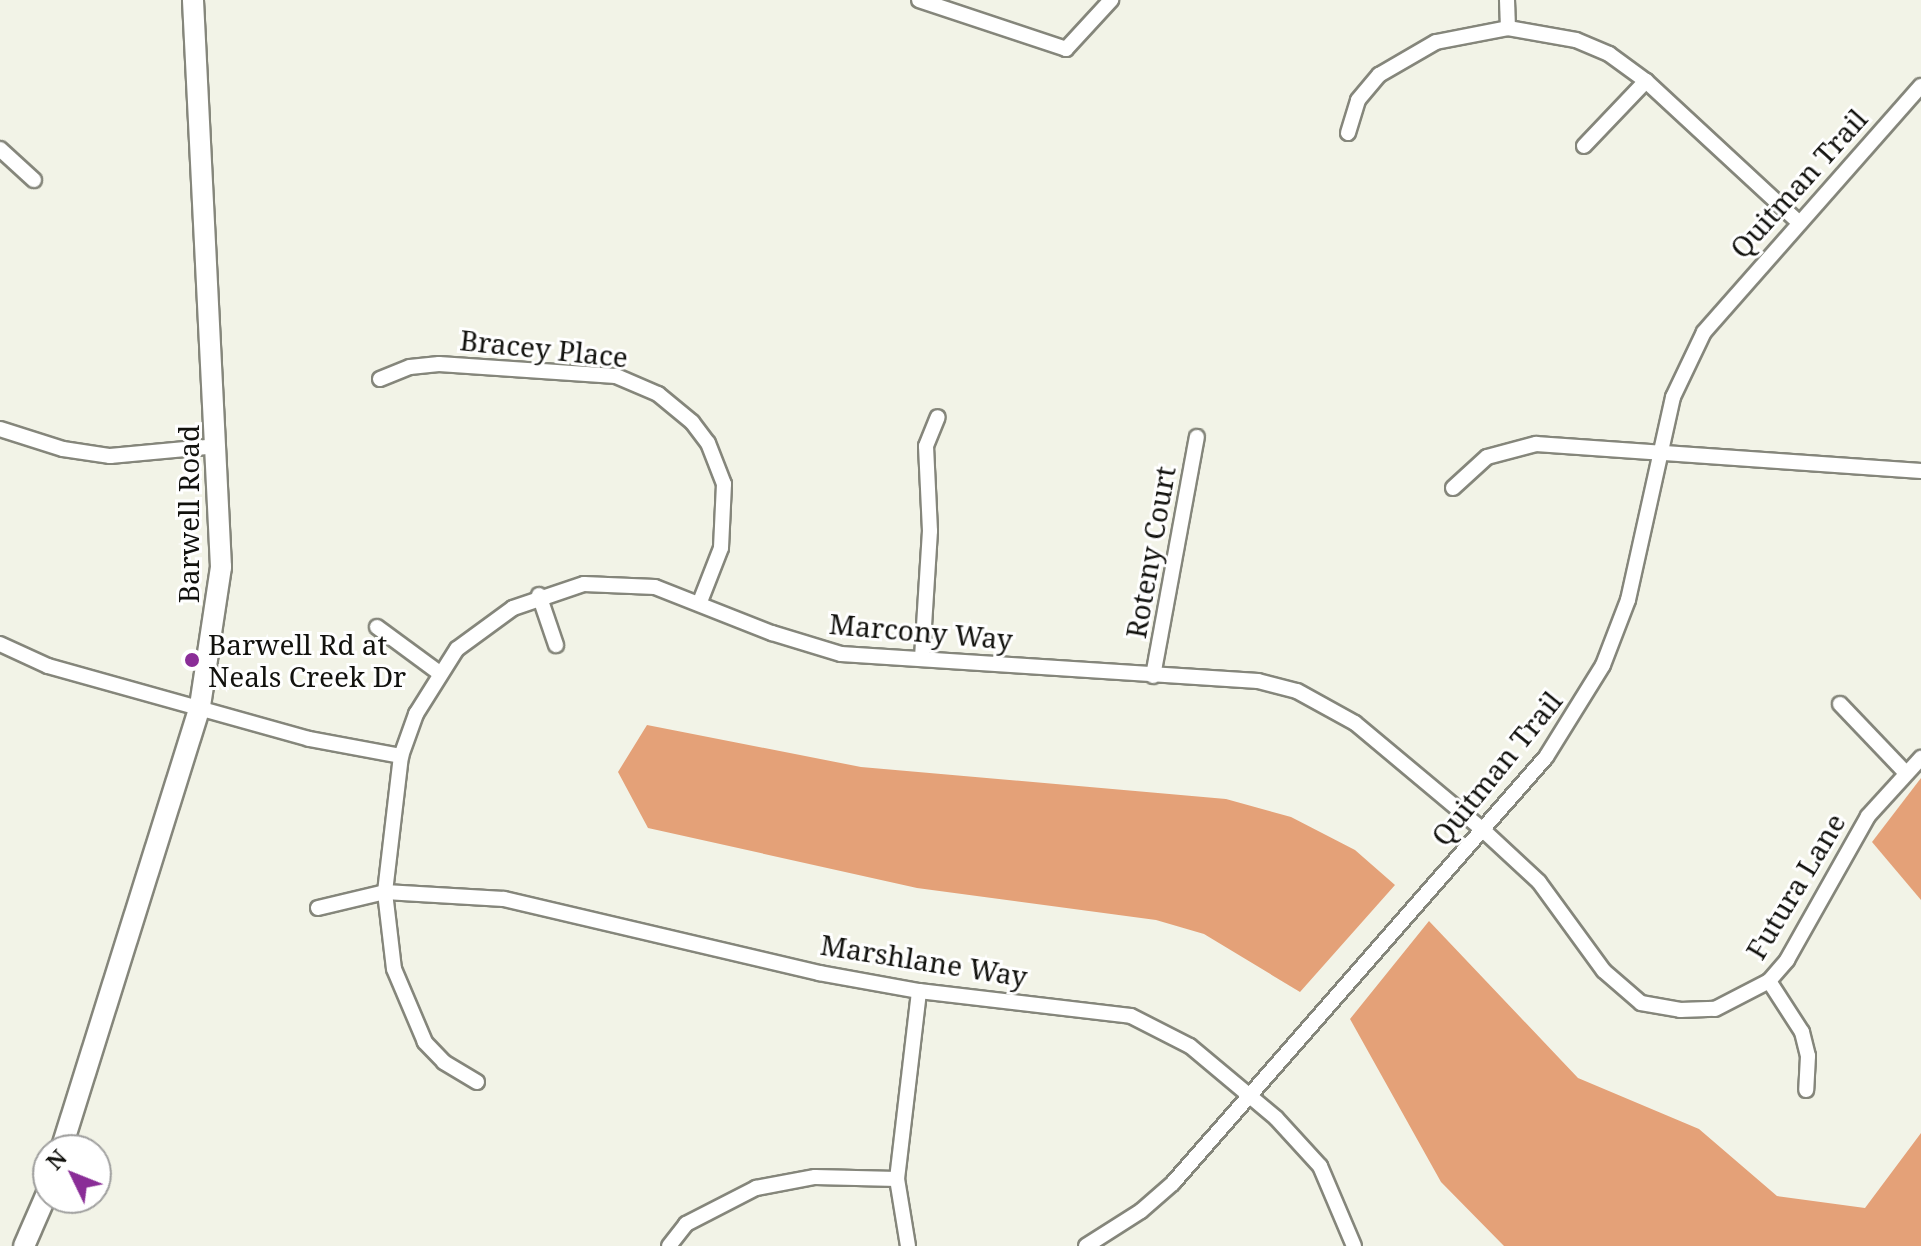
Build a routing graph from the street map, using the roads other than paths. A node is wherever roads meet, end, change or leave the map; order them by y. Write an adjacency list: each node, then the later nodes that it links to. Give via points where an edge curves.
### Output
1 (193, 0): 17 (street, Barwell Road)
2 (919, 0): 3 (street, via 1066,49)
3 (1111, 0)
4 (1507, 0): 5 (street)
5 (1508, 28): 6 (street, via 1576,40 1609,54); 8 (street, via 1436,42 1379,75 1358,100)
6 (1646, 81): 9 (street); 12 (street)
7 (1921, 86): 12 (street, Quitman Trail)
8 (1348, 133)
9 (1584, 146)
10 (0, 149): 11 (street)
11 (34, 180)
12 (1797, 221): 18 (street, Quitman Trail, via 1704,332 1673,397)
13 (380, 379): 22 (street, Bracey Place, via 410,367 439,364 616,376 658,394 692,422 713,452 724,484 721,548)
14 (938, 417): 26 (street, via 926,446 930,531)
15 (0, 429): 17 (street, via 63,449 110,456)
16 (1197, 437): 28 (street, Roteny Court)
17 (218, 446): 30 (street, Barwell Road, via 221,567)
18 (1662, 453): 19 (street); 20 (street, via 1536,444 1505,449 1487,457); 34 (street, Quitman Trail, via 1628,600 1603,665 1560,736)
19 (1921, 471)
20 (1453, 488)
21 (539, 595): 22 (street, Marcony Way, via 584,584 618,583 655,587); 25 (street); 27 (street, Marcony Way, via 480,629)
22 (700, 602): 26 (street, Marcony Way, via 820,649)
23 (377, 627): 27 (street)
24 (0, 644): 30 (street, via 48,666)
25 (556, 645)
26 (922, 658): 28 (street, Marcony Way)
27 (438, 672): 31 (street, Marcony Way)
28 (1153, 676): 34 (street, Marcony Way, via 1258,681 1297,691 1355,723)
29 (1840, 704): 33 (street)
30 (200, 706): 31 (street, via 309,739); 42 (street, Barwell Road)
31 (401, 756): 35 (street, Marcony Way)
32 (1921, 758): 33 (street, Futura Lane)
33 (1904, 771): 37 (street, Futura Lane, via 1868,816 1787,960)
34 (1483, 830): 37 (street, Futura Lane, via 1539,882 1604,971 1641,1003 1715,1009); 41 (street, Quitman Trail)
35 (385, 892): 36 (street, Marshlane Way); 38 (street, Marshlane Way, via 504,899); 39 (street, Marcony Way, via 387,932 407,1005 425,1042 444,1062)
36 (318, 908)
37 (1769, 981): 40 (street, via 1802,1032 1808,1056)
38 (919, 991): 41 (street, Marshlane Way, via 1131,1016 1190,1046); 43 (street)
39 (477, 1082)
40 (1806, 1090)
41 (1249, 1096): 48 (street, Quitman Trail, via 1173,1183); 49 (street, Marshlane Way, via 1320,1166)
42 (66, 1134)
43 (897, 1179): 46 (street, via 815,1177 756,1188 686,1224); 47 (street)
44 (38, 1214): 45 (street)
45 (24, 1246)
46 (669, 1246)
47 (908, 1246)
48 (1086, 1246)
49 (1354, 1246)

